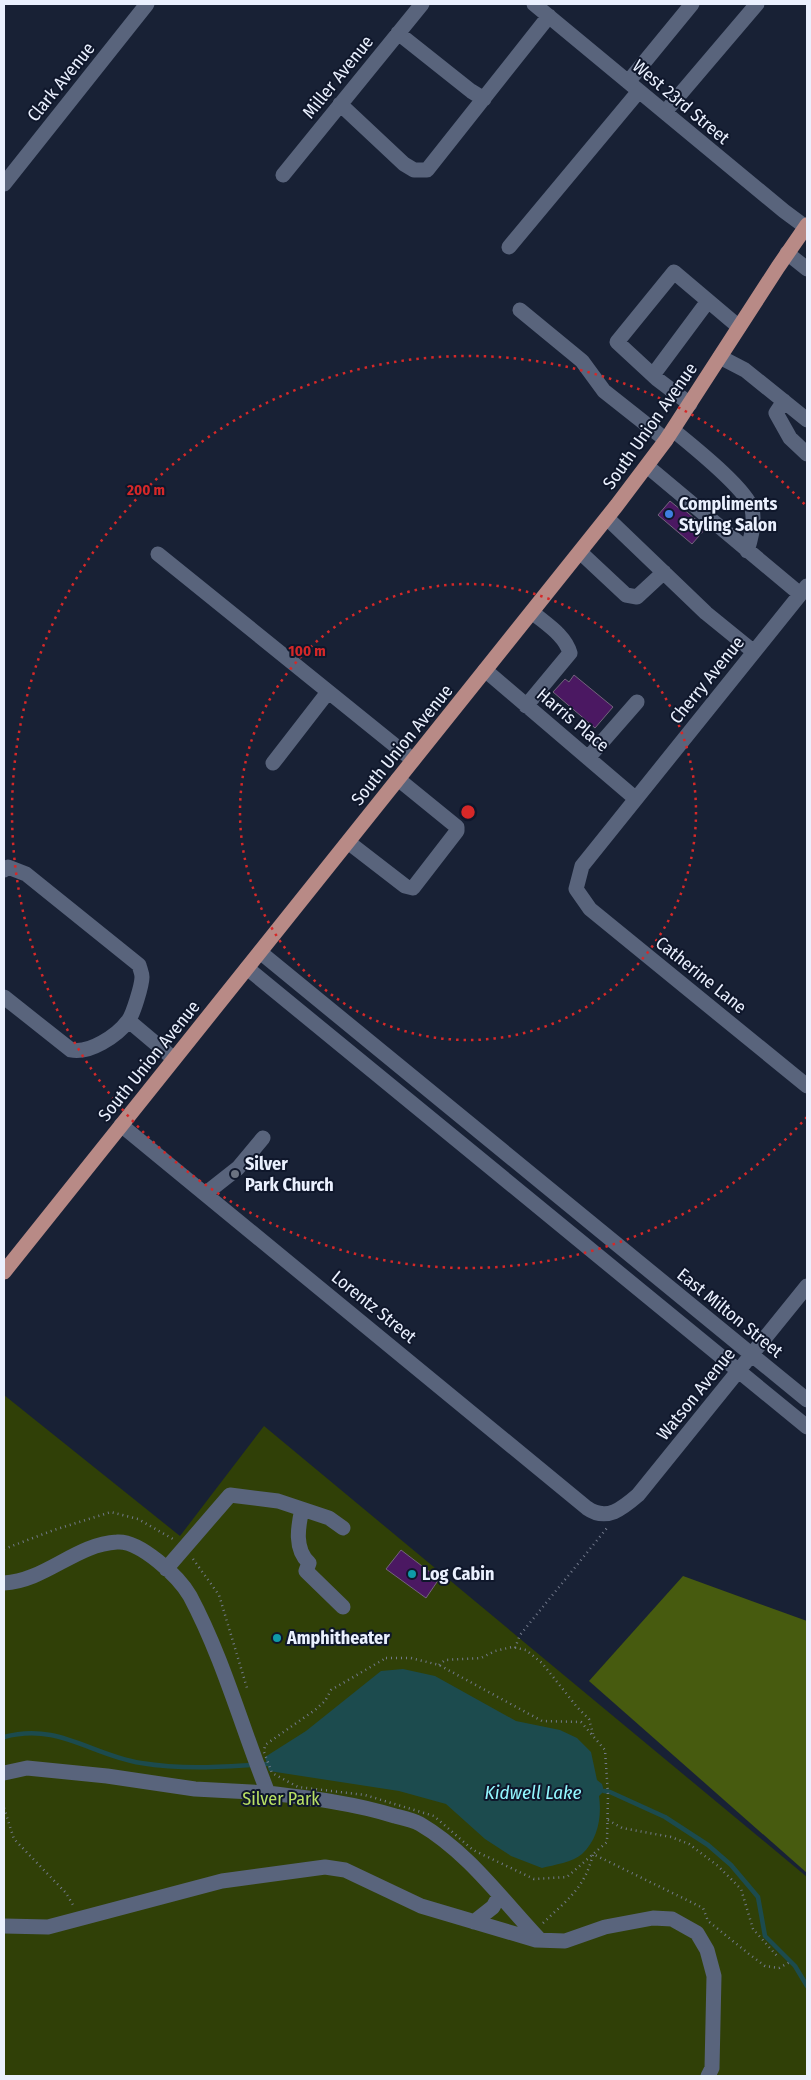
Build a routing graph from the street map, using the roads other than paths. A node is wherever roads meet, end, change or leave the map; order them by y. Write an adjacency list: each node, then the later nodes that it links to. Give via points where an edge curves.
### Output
1 (148, 4): 13 (street, Clark Avenue)
2 (422, 4): 7 (street, Miller Avenue)
3 (534, 4): 6 (street, West 23rd Street)
4 (692, 4): 8 (street)
5 (757, 4): 11 (street)
6 (549, 16): 8 (street, West 23rd Street); 9 (street)
7 (398, 33): 9 (street); 10 (street, Miller Avenue)
8 (633, 86): 11 (street, West 23rd Street); 15 (street)
9 (484, 99): 10 (street, via 427,170 414,170 404,164)
10 (340, 104): 12 (street, Miller Avenue)
11 (664, 112): 14 (street, West 23rd Street)
12 (283, 175)
13 (4, 184)
14 (807, 227): 16 (main road, South Union Avenue)
15 (509, 247)
16 (787, 254): 17 (street); 20 (main road, South Union Avenue)
17 (807, 269)
18 (708, 301): 20 (street); 22 (street); 22 (street, via 674,272 617,342)
19 (520, 310): 26 (street, via 582,361 604,391)
20 (739, 327): 21 (main road, South Union Avenue)
21 (720, 357): 23 (street, via 745,370); 24 (main road, South Union Avenue)
22 (653, 375): 24 (street)
23 (784, 401): 25 (street); 27 (street, via 776,413 790,438)
24 (690, 404): 26 (main road, South Union Avenue)
25 (807, 420)
26 (670, 435): 28 (main road, South Union Avenue); 30 (street, via 707,459 742,493 752,509 752,538)
27 (807, 454)
28 (647, 466): 29 (main road, South Union Avenue); 30 (street)
29 (607, 518): 31 (main road, South Union Avenue); 33 (street)
30 (747, 551): 34 (street)
31 (580, 552): 33 (street, via 608,579 632,596 637,597); 35 (main road, South Union Avenue)
32 (158, 554): 38 (street)
33 (664, 572): 36 (street, via 706,613)
34 (804, 590): 36 (street, Cherry Avenue)
35 (532, 612): 37 (main road, South Union Avenue); 40 (street, via 568,644 570,653)
36 (754, 652): 45 (street, Cherry Avenue)
37 (485, 670): 40 (street, Harris Place); 42 (main road, South Union Avenue)
38 (328, 692): 42 (street); 43 (street)
39 (637, 702): 41 (street)
40 (526, 706): 41 (street, Harris Place)
41 (588, 758): 45 (street, Harris Place)
42 (413, 760): 44 (main road, South Union Avenue)
43 (273, 763)
44 (398, 779): 46 (main road, South Union Avenue); 46 (street, via 457,827 457,832 413,888)
45 (636, 799): 48 (street, Cherry Avenue, via 582,866)
46 (348, 842): 49 (main road, South Union Avenue)
47 (4, 870): 52 (street, via 8,867 26,874 139,965 142,976)
48 (576, 889): 56 (street, Catherine Lane, via 590,909)
49 (260, 952): 50 (main road, South Union Avenue); 53 (street, East Milton Street)
50 (247, 968): 54 (main road, South Union Avenue); 55 (street)
51 (4, 997): 52 (street, via 71,1050 79,1052 110,1037)
52 (129, 1021): 54 (street)
53 (372, 1044): 55 (street); 57 (street, East Milton Street)
54 (174, 1059): 58 (main road, South Union Avenue)
55 (359, 1060): 59 (street)
56 (807, 1086)
57 (465, 1120): 59 (street); 62 (street, East Milton Street)
58 (121, 1125): 61 (street, Lorentz Street); 64 (main road, South Union Avenue)
59 (453, 1137): 63 (street)
60 (263, 1138): 61 (street, via 238,1168)
61 (205, 1194): 73 (street, Lorentz Street, via 587,1508)
62 (560, 1198): 63 (street); 65 (street, East Milton Street)
63 (547, 1214): 67 (street)
64 (4, 1272)
65 (652, 1274): 67 (street, East Milton Street); 68 (street, East Milton Street)
66 (807, 1286): 68 (street, Watson Avenue)
67 (640, 1290): 69 (street)
68 (752, 1355): 69 (street, Watson Avenue); 70 (street, East Milton Street)
69 (739, 1371): 71 (street); 73 (street, Watson Avenue, via 638,1495 618,1510)
70 (807, 1400)
71 (807, 1426)
72 (302, 1509): 74 (street, via 329,1518); 75 (street, via 230,1495); 77 (street, via 297,1537 309,1563 306,1571)
73 (604, 1514)
74 (343, 1528)
75 (166, 1569): 76 (street, via 133,1544 117,1542 88,1548 49,1569); 79 (street, via 189,1595 220,1663 260,1761)
76 (4, 1581)
77 (342, 1607)
78 (4, 1773): 79 (street, via 27,1768 195,1789)
79 (268, 1793): 80 (street, via 373,1810 418,1823 443,1840 479,1873)
80 (498, 1896): 81 (street, via 487,1913); 83 (street)
81 (474, 1922): 82 (street, via 421,1906 345,1870 325,1867 222,1881 48,1927); 83 (street)
82 (4, 1926)
83 (536, 1936): 84 (street, via 565,1941 605,1927 653,1918 672,1919 697,1933 707,1950 714,1976 712,2068)
84 (708, 2076)

